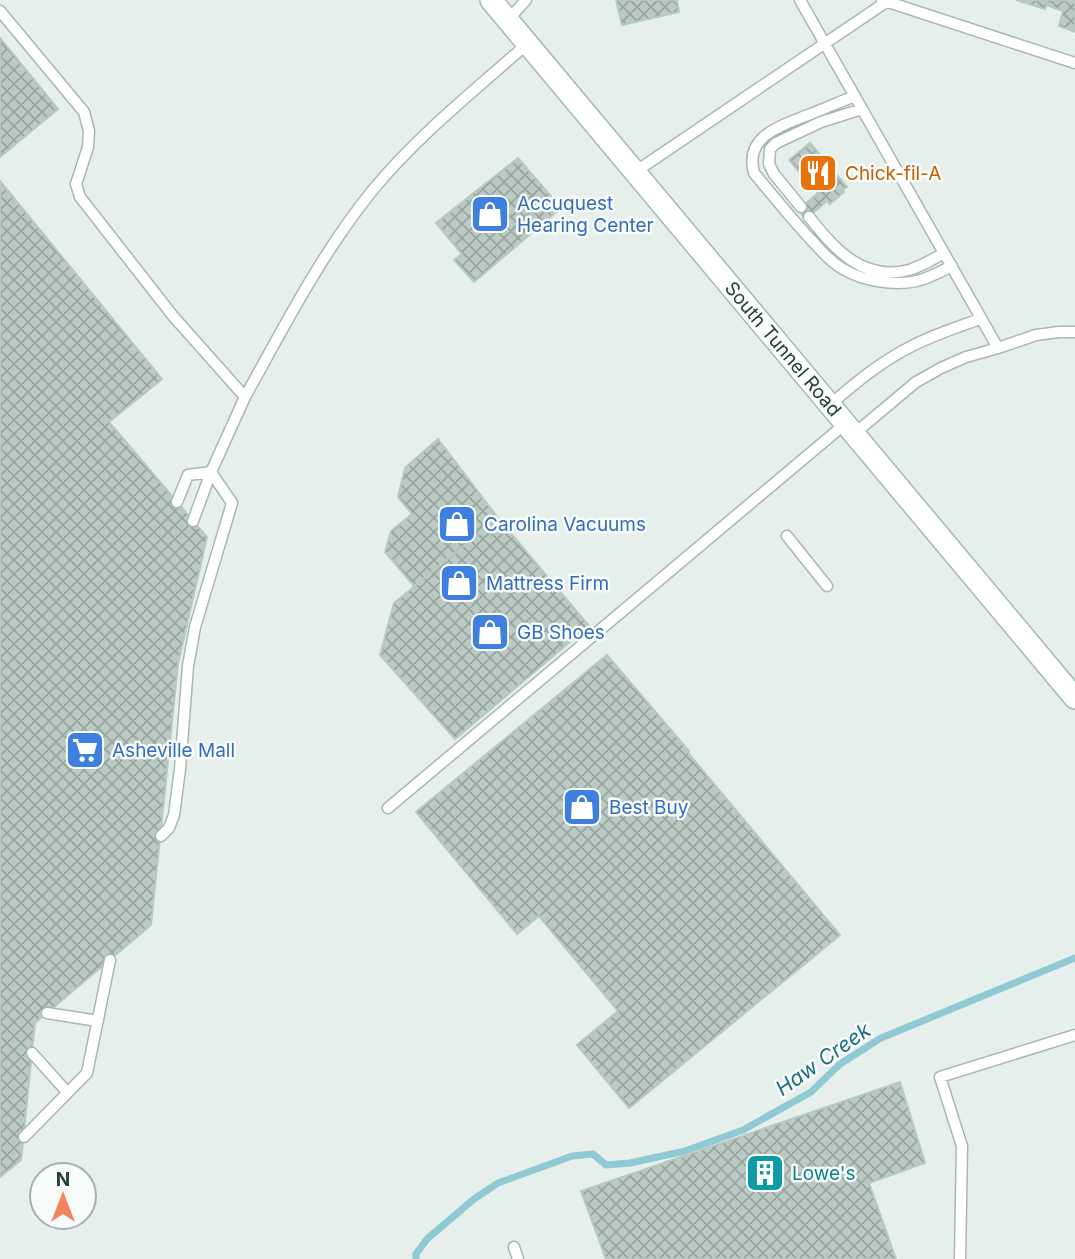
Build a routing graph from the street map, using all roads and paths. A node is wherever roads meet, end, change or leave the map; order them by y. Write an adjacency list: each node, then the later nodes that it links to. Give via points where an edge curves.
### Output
1 (491, 0): 6 (main road, South Tunnel Road)
2 (526, 0): 6 (lane)
3 (800, 0): 7 (lane)
4 (884, 1): 7 (lane); 9 (lane)
5 (0, 11): 20 (lane, via 84,112 89,131 76,184 80,197 173,316)
6 (508, 20): 8 (main road, South Tunnel Road)
7 (825, 43): 10 (lane); 12 (lane)
8 (527, 44): 12 (main road, South Tunnel Road); 20 (lane, via 409,149 372,192 308,284)
9 (1075, 63)
10 (855, 96): 11 (lane); 16 (lane, via 770,131 754,150 754,173 842,269 898,283 915,282)
11 (862, 109): 13 (lane, via 821,122 770,149 774,174); 15 (lane)
12 (635, 172): 21 (main road, South Tunnel Road)
13 (801, 207)
14 (809, 217): 15 (lane, via 836,249 863,267 898,272)
15 (944, 253): 16 (lane)
16 (952, 266): 17 (lane)
17 (980, 319): 19 (lane); 21 (lane, via 913,345)
18 (1075, 332): 19 (lane, via 1035,335)
19 (998, 348): 22 (lane, via 941,368)
20 (246, 397): 23 (lane)
21 (830, 405): 22 (main road, South Tunnel Road)
22 (849, 429): 28 (main road, South Tunnel Road); 29 (lane)
23 (211, 472): 24 (lane, via 188,475); 25 (lane); 30 (lane, via 232,503 195,627 174,815)
24 (177, 502)
25 (193, 522)
26 (787, 536): 27 (lane)
27 (827, 586)
28 (1075, 698)
29 (388, 808)
30 (161, 836)
31 (110, 960): 33 (lane)
32 (47, 1013): 33 (lane)
33 (97, 1021): 36 (lane, via 86,1073)
34 (1075, 1035): 40 (lane, via 940,1077 962,1146)
35 (32, 1053): 36 (lane)
36 (67, 1092): 37 (lane)
37 (24, 1137)
38 (514, 1247): 39 (lane)
39 (518, 1259)
40 (960, 1259)

